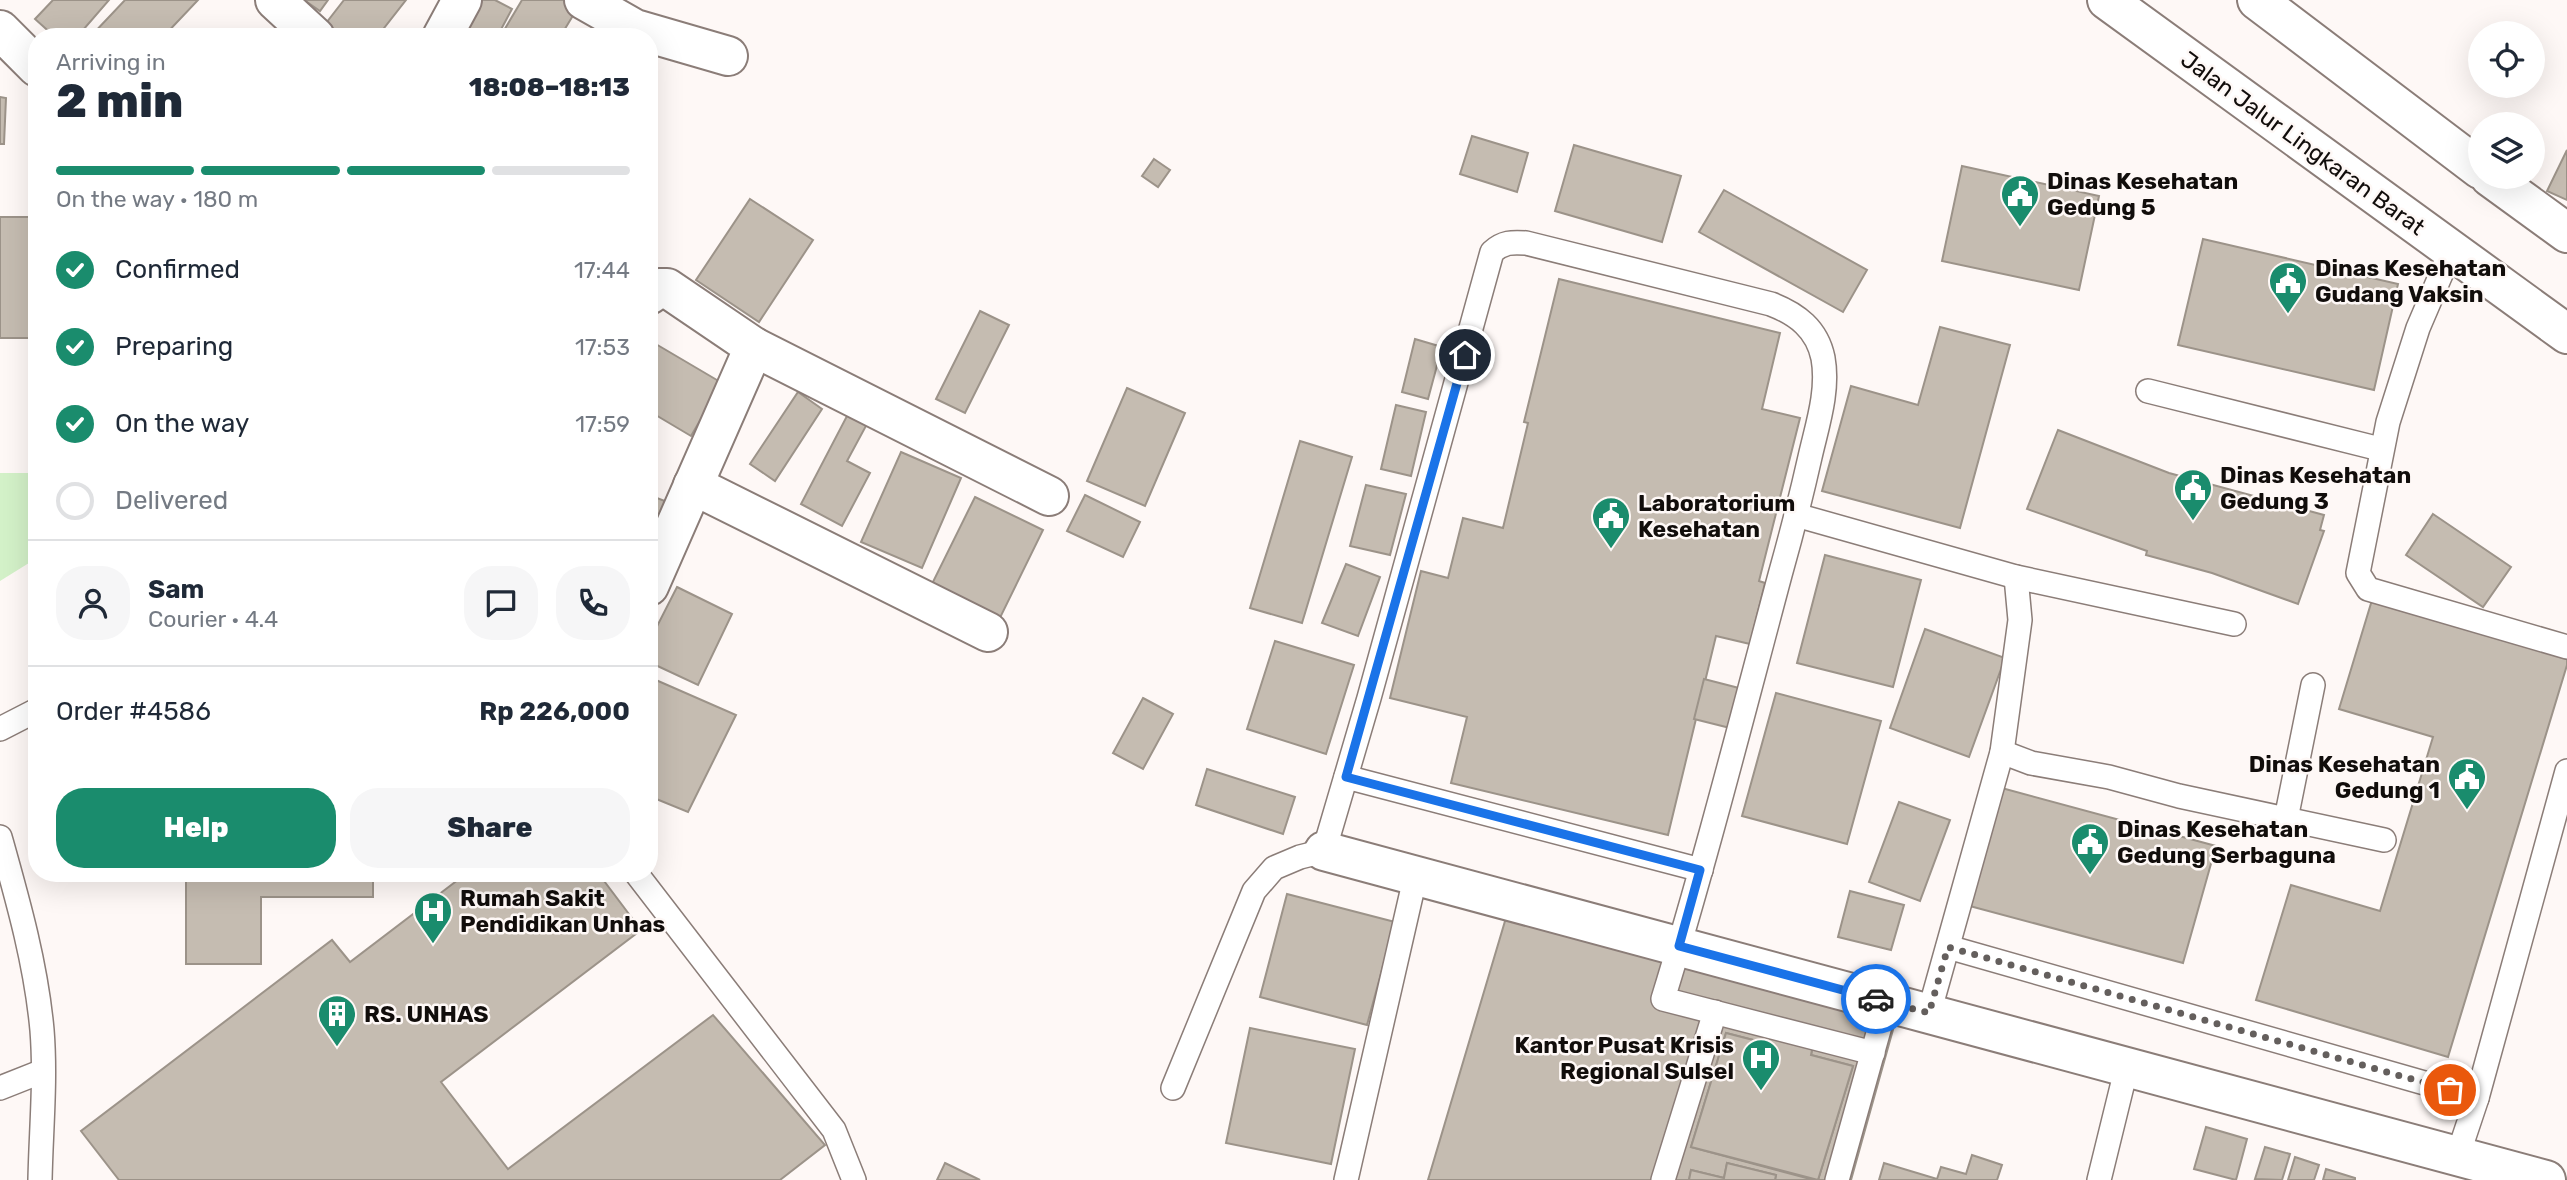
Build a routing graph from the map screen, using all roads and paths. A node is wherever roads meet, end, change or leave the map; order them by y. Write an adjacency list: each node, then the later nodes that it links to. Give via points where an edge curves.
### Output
1 (275, 0): 6 (street)
2 (462, 0): 7 (street)
3 (584, 0): 8 (street)
4 (2107, 0): 16 (street, Jalan Jalur Lingkaran Barat)
5 (2257, 0): 13 (street)
6 (305, 28)
7 (447, 28)
8 (633, 28)
9 (0, 30): 12 (street)
10 (658, 36): 11 (street)
11 (728, 57)
12 (28, 58)
13 (2468, 160)
14 (2506, 189): 15 (street)
15 (2567, 233)
16 (2451, 251): 18 (street, Jalan Jalur Lingkaran Barat); 21 (lane, via 2418,328)
17 (658, 289): 19 (street, via 667,288)
18 (2567, 334)
19 (754, 347): 22 (street); 23 (street)
20 (2148, 391): 21 (lane)
21 (2380, 449): 29 (lane, via 2358,573 2368,589)
22 (693, 485): 25 (street); 28 (street)
23 (1049, 496)
24 (1796, 515): 26 (lane); 35 (lane, via 1824,382 1823,358 1808,325 1791,312 1758,301 1527,243 1499,246 1492,252); 40 (lane)
25 (658, 565)
26 (2016, 577): 27 (lane); 33 (lane, via 2020,620)
27 (2234, 624)
28 (988, 632)
29 (2567, 647)
30 (2313, 685): 36 (lane)
31 (28, 715): 32 (lane)
32 (0, 729)
33 (2002, 752): 36 (lane, via 2031,763); 44 (lane)
34 (2567, 771): 53 (lane)
35 (1346, 777): 39 (lane); 40 (lane)
36 (2286, 819): 38 (lane)
37 (0, 837): 50 (lane, via 33,962)
38 (2384, 841)
39 (1324, 851): 41 (street); 52 (lane, via 1274,868 1254,891)
40 (1700, 870): 43 (lane)
41 (1416, 874): 43 (street); 57 (lane)
42 (643, 882): 56 (lane, via 834,1130)
43 (1679, 946): 45 (street); 46 (lane, via 1663,999)
44 (1948, 947): 47 (lane); 53 (lane)
45 (1887, 1002): 47 (street); 48 (lane)
46 (1715, 1012): 48 (lane); 58 (lane)
47 (1929, 1013): 49 (street)
48 (1873, 1053): 59 (lane)
49 (2127, 1066): 54 (street); 60 (lane)
50 (43, 1071): 51 (lane); 55 (lane)
51 (0, 1088)
52 (1173, 1088)
53 (2477, 1098): 54 (lane)
54 (2458, 1155): 61 (street)
55 (40, 1180)
56 (854, 1180)
57 (1346, 1180)
58 (1663, 1180)
59 (1838, 1180)
60 (2099, 1180)
61 (2546, 1180)

